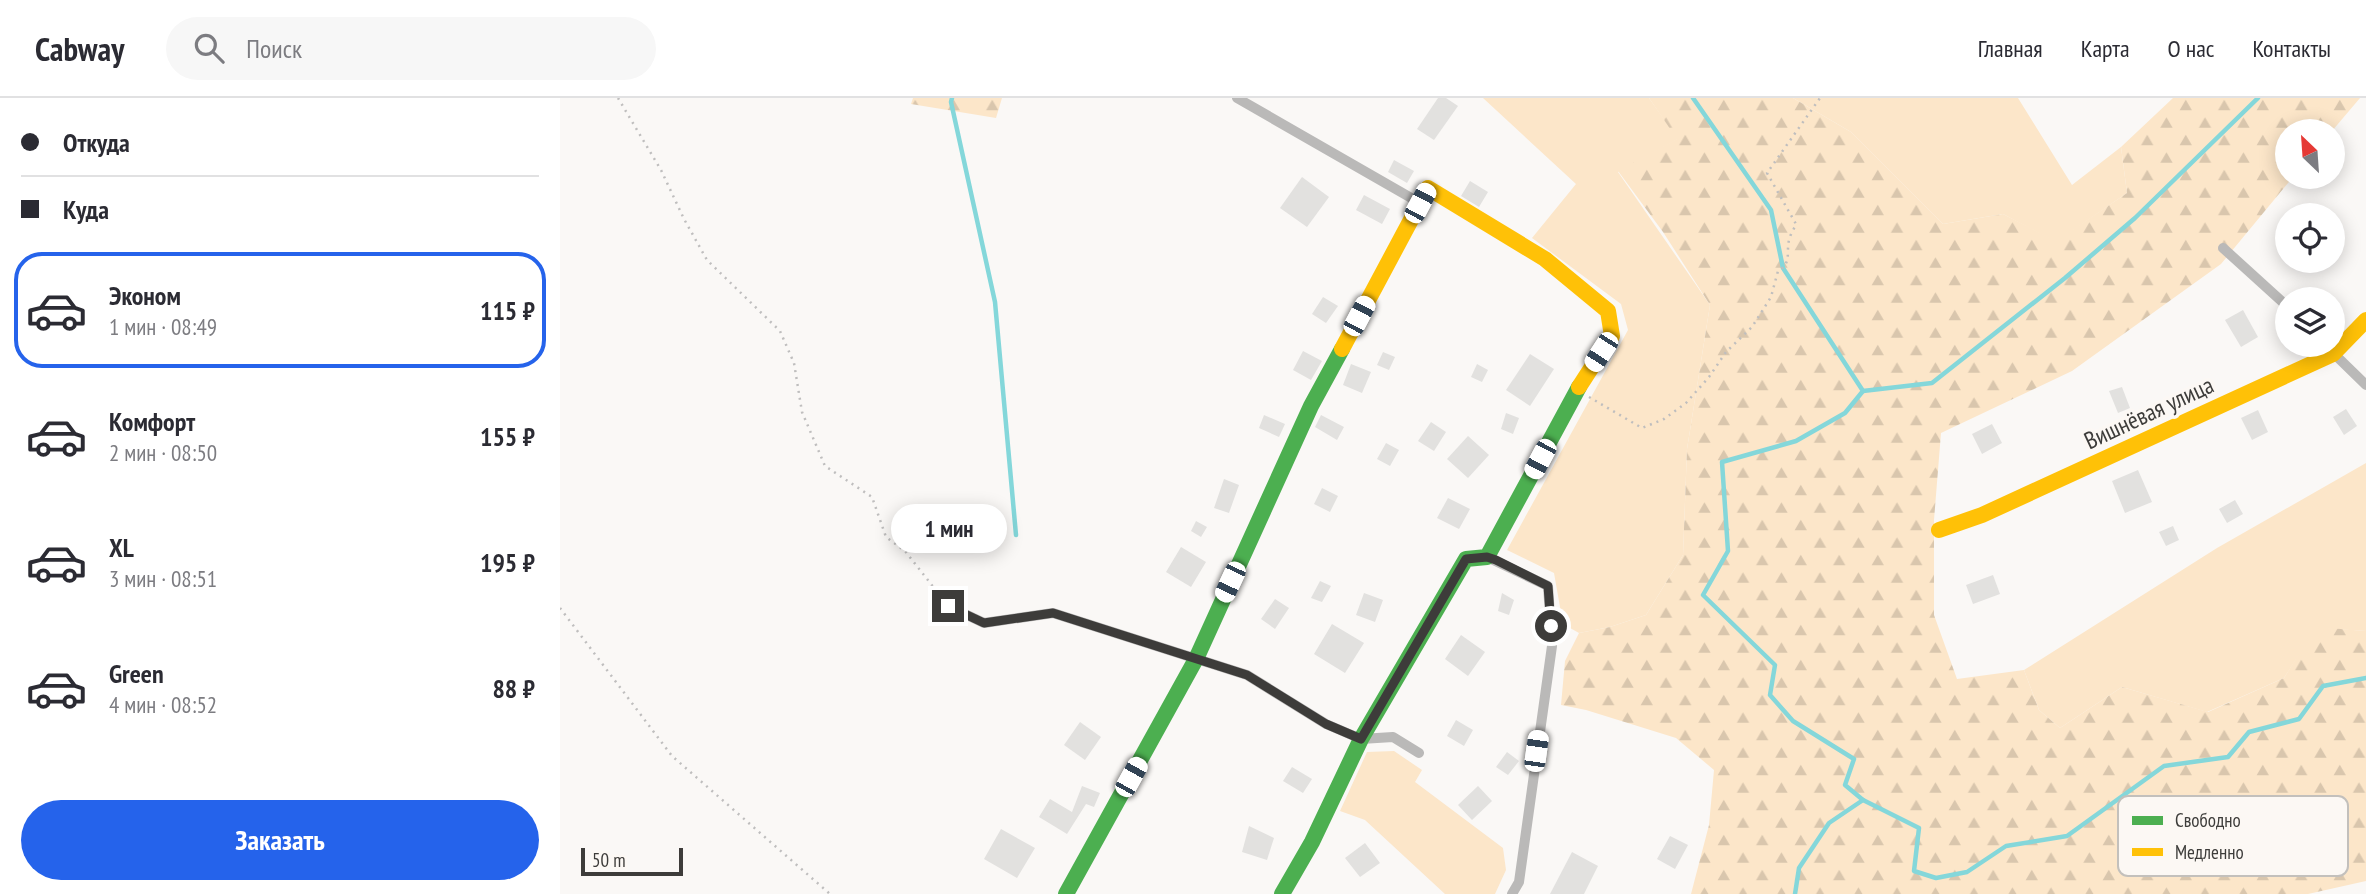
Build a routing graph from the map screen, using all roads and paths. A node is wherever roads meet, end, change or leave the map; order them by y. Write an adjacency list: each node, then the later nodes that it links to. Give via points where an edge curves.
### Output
1 (618, 98): 15 (path, via 707,260 780,331 794,363 802,412 825,466 872,497 886,537 905,551)
2 (1237, 98): 4 (street)
3 (1819, 98): 11 (path, via 1768,173 1796,224 1788,241 1789,257 1778,271 1772,297 1752,327 1686,403 1642,428 1589,398)
4 (1420, 203): 11 (street, via 1428,188 1545,259 1608,311 1612,336); 17 (street, via 1311,406)
5 (2223, 248): 6 (street)
6 (2275, 295)
7 (2366, 320): 8 (street, Вишнёвая улица)
8 (2345, 336)
9 (2312, 357): 13 (street, Вишнёвая улица, via 1982,515)
10 (2337, 357): 12 (street)
11 (1580, 385): 14 (street)
12 (2366, 385)
13 (1939, 530)
14 (1487, 557): 18 (street, via 1466,559); 23 (street, via 1548,586 1552,646 1519,882)
15 (948, 606): 17 (street, via 984,623 1053,613)
16 (560, 608): 20 (path, via 672,756)
17 (1196, 659): 18 (street, via 1247,675 1326,724); 21 (street)
18 (1361, 739): 19 (street, via 1393,737); 22 (street)
19 (1419, 753)
20 (830, 894)
21 (1066, 894)
22 (1282, 894)
23 (1512, 894)

